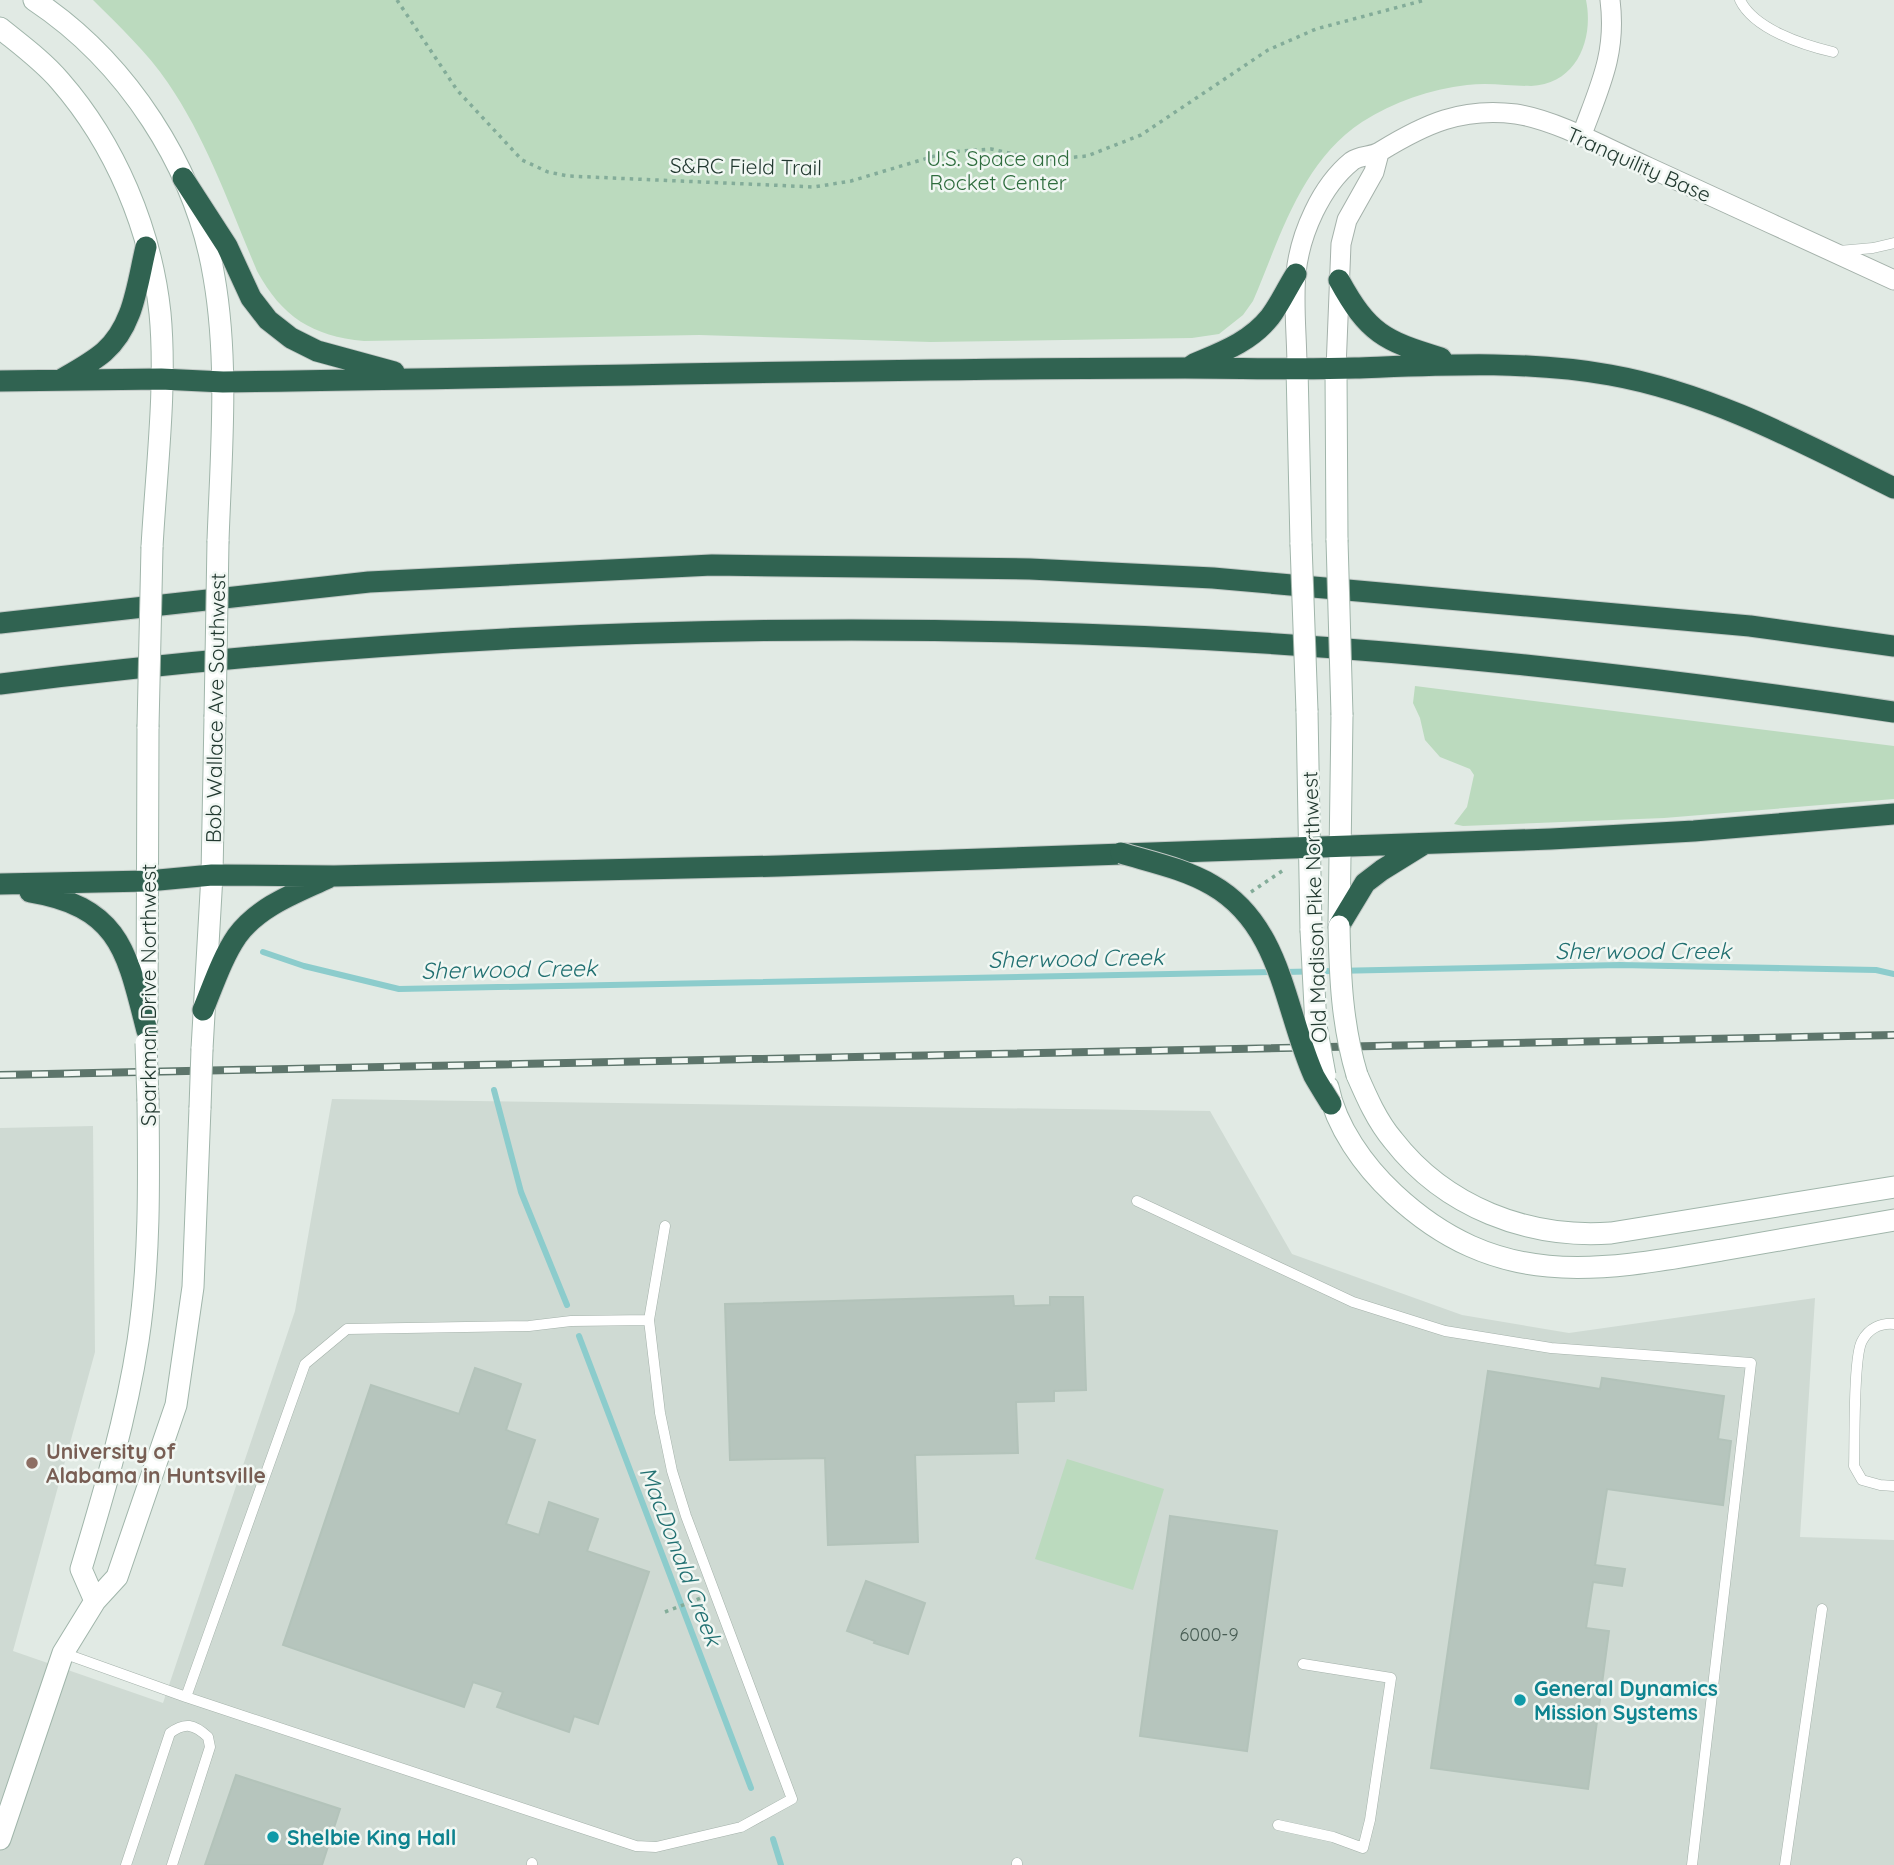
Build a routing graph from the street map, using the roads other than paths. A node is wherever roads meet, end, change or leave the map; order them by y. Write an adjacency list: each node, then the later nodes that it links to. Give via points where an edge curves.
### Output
1 (34, 0): 9 (main road, Bob Wallace Ave Southwest, via 116,74 145,111)
2 (1610, 0): 7 (street, via 1609,62)
3 (1740, 0): 6 (lane, via 1763,26)
4 (0, 28): 5 (main road, Sparkman Drive Northwest)
5 (9, 41): 11 (main road, Sparkman Drive Northwest, via 59,79 94,126 127,190)
6 (1833, 52)
7 (1581, 136): 8 (street, Tranquility Base, via 1518,115 1474,114 1424,127); 12 (street, Tranquility Base)
8 (1379, 153): 13 (street, Tranquility Base, via 1353,159 1331,184 1313,214); 14 (street, via 1374,173 1347,219 1340,244)
9 (183, 178): 22 (highway, via 227,246 251,298 278,329 317,351); 24 (main road, Bob Wallace Ave Southwest, via 214,276)
10 (1894, 243): 12 (lane)
11 (146, 247): 20 (highway, via 132,309 119,336 96,358); 21 (main road, Sparkman Drive Northwest, via 160,311)
12 (1833, 251): 15 (street, Tranquility Base)
13 (1296, 274): 17 (highway, via 1271,316 1254,334); 18 (street, Tranquility Base)
14 (1339, 280): 16 (highway, via 1381,336); 19 (street)
15 (1894, 280)
16 (1459, 363): 19 (highway); 25 (highway, via 1568,369 1692,396)
17 (1185, 368): 18 (highway); 22 (highway)
18 (1297, 368): 19 (highway); 33 (main road, Old Madison Pike Northwest, bridge)
19 (1336, 369): 32 (main road, Old Madison Pike Northwest, bridge)
20 (62, 379): 21 (highway); 23 (highway)
21 (161, 379): 24 (highway); 37 (main road, Sparkman Drive Northwest, bridge, via 152,547)
22 (420, 379): 24 (highway)
23 (0, 381)
24 (223, 382): 35 (main road, Bob Wallace Ave Southwest, bridge)
25 (1894, 488)
26 (0, 623): 27 (highway, via 369,582 735,566 1030,569 1213,578 1750,626)
27 (1894, 646)
28 (0, 684): 29 (highway, via 407,644 722,632 984,633 1260,644 1486,661)
29 (1894, 712)
30 (1894, 814): 31 (highway, via 1624,835)
31 (1425, 844): 32 (highway); 39 (highway, via 1365,883)
32 (1341, 845): 33 (highway); 39 (main road, Old Madison Pike Northwest)
33 (1311, 847): 34 (highway); 42 (main road, Old Madison Pike Northwest, bridge, via 1316,1027)
34 (1121, 853): 36 (highway); 42 (highway, bridge, via 1194,876 1246,912 1269,945 1314,1076)
35 (212, 875): 36 (highway); 37 (highway); 40 (main road)
36 (334, 876): 40 (highway, via 279,901 244,928 228,952)
37 (148, 881): 38 (highway); 41 (main road, Sparkman Drive Northwest)
38 (0, 886): 41 (highway, via 72,902 100,919 121,944 130,964)
39 (1339, 926): 43 (main road, Old Madison Pike Northwest, bridge, via 1348,1042 1375,1113 1392,1140 1426,1174 1477,1208 1537,1229 1611,1233)
40 (203, 1010): 50 (main road, bridge, via 193,1287 176,1405 117,1577)
41 (146, 1037): 50 (main road, Sparkman Drive Northwest, bridge, via 146,1263 138,1340 117,1446 81,1569)
42 (1331, 1104): 45 (main road, Old Madison Pike Northwest, via 1368,1167 1406,1205 1470,1245 1523,1263 1569,1269 1639,1265)
43 (1894, 1187)
44 (1137, 1201): 59 (lane, via 1353,1302 1445,1331 1551,1348 1751,1363)
45 (1894, 1220)
46 (665, 1226): 47 (lane)
47 (649, 1321): 54 (lane, via 347,1329 305,1364); 54 (lane, via 660,1413 686,1516 792,1799 741,1826 656,1847 636,1846)
48 (1894, 1324): 49 (lane, via 1876,1326 1858,1350 1854,1466 1862,1480)
49 (1894, 1486)
50 (95, 1601): 52 (main road)
51 (1822, 1609): 60 (lane)
52 (63, 1653): 54 (lane); 56 (main road)
53 (1303, 1664): 55 (lane, via 1391,1678 1370,1820 1363,1848)
54 (186, 1697)
55 (1278, 1825)
56 (0, 1839)
57 (126, 1865): 58 (lane, via 170,1733 191,1726 208,1737 210,1747)
58 (172, 1865)
59 (1692, 1865)
60 (1784, 1865)

